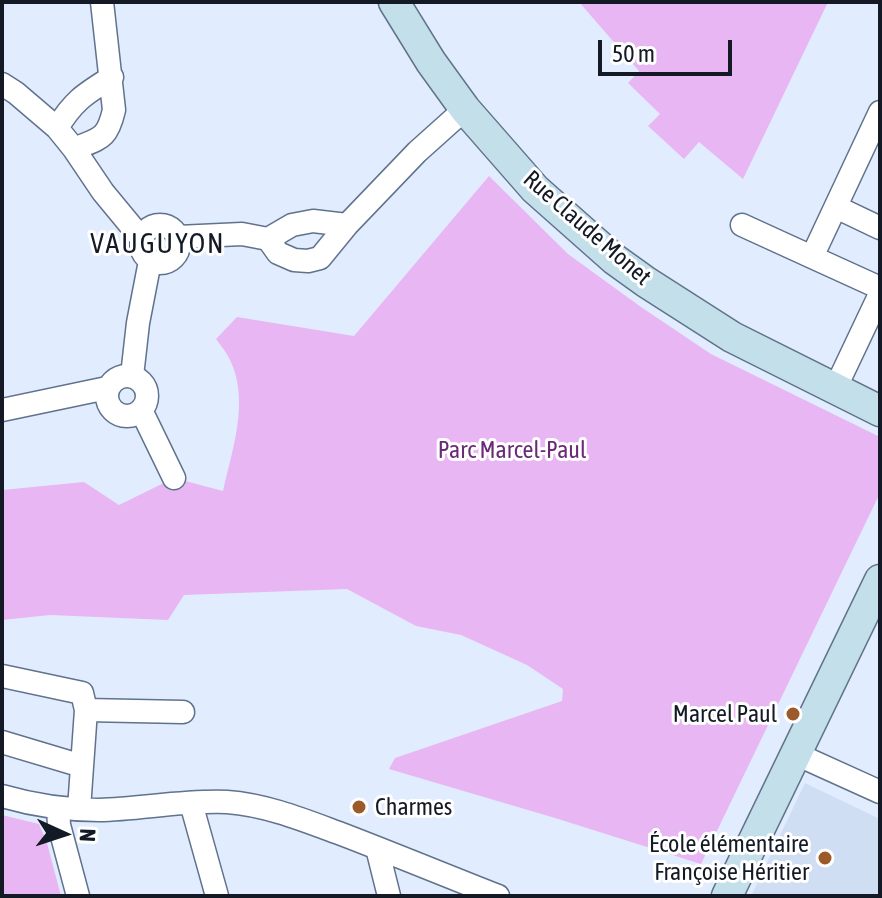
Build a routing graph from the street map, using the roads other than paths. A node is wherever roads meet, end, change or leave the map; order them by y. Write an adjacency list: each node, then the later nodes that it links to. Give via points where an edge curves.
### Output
1 (102, 2): 3 (street)
2 (394, 2): 5 (street, Rue Claude Monet)
3 (112, 77): 7 (street, via 81,96); 8 (street, via 111,125 103,137)
4 (2, 84): 7 (street)
5 (465, 109): 10 (street); 21 (street, Rue Claude Monet, via 535,189 614,259 732,337)
6 (880, 112): 9 (street)
7 (57, 128): 8 (street)
8 (74, 149): 14 (street)
9 (836, 207): 12 (street); 16 (street)
10 (347, 225): 15 (street, via 313,221 292,225); 15 (street, via 320,258 308,261 278,253)
11 (742, 225): 16 (street)
12 (880, 228)
13 (178, 237): 14 (street, via 162,225 149,228); 15 (street, via 242,234); 17 (street, via 179,249 172,259)
14 (141, 238): 17 (street, via 141,251)
15 (268, 239)
16 (812, 257): 18 (street)
17 (150, 261): 19 (street)
18 (880, 291): 21 (street)
19 (132, 376): 20 (street, via 119,377); 23 (street, via 147,391)
20 (107, 388): 22 (street); 23 (street, via 107,402 118,414)
21 (835, 389): 24 (street, Rue Claude Monet)
22 (2, 410)
23 (141, 410): 25 (street)
24 (880, 411)
25 (174, 478)
26 (880, 580): 31 (street)
27 (2, 676): 28 (street, via 82,693)
28 (86, 710): 29 (street); 32 (street)
29 (183, 712)
30 (2, 742): 32 (street)
31 (796, 754): 33 (street); 42 (street)
32 (82, 766): 36 (street)
33 (880, 792)
34 (2, 796): 36 (street)
35 (191, 803): 36 (street); 37 (street, via 270,809); 39 (street)
36 (69, 808): 38 (street, via 59,825)
37 (377, 848): 40 (street); 41 (street)
38 (78, 896)
39 (217, 896)
40 (389, 896)
41 (498, 896)
42 (727, 896)

